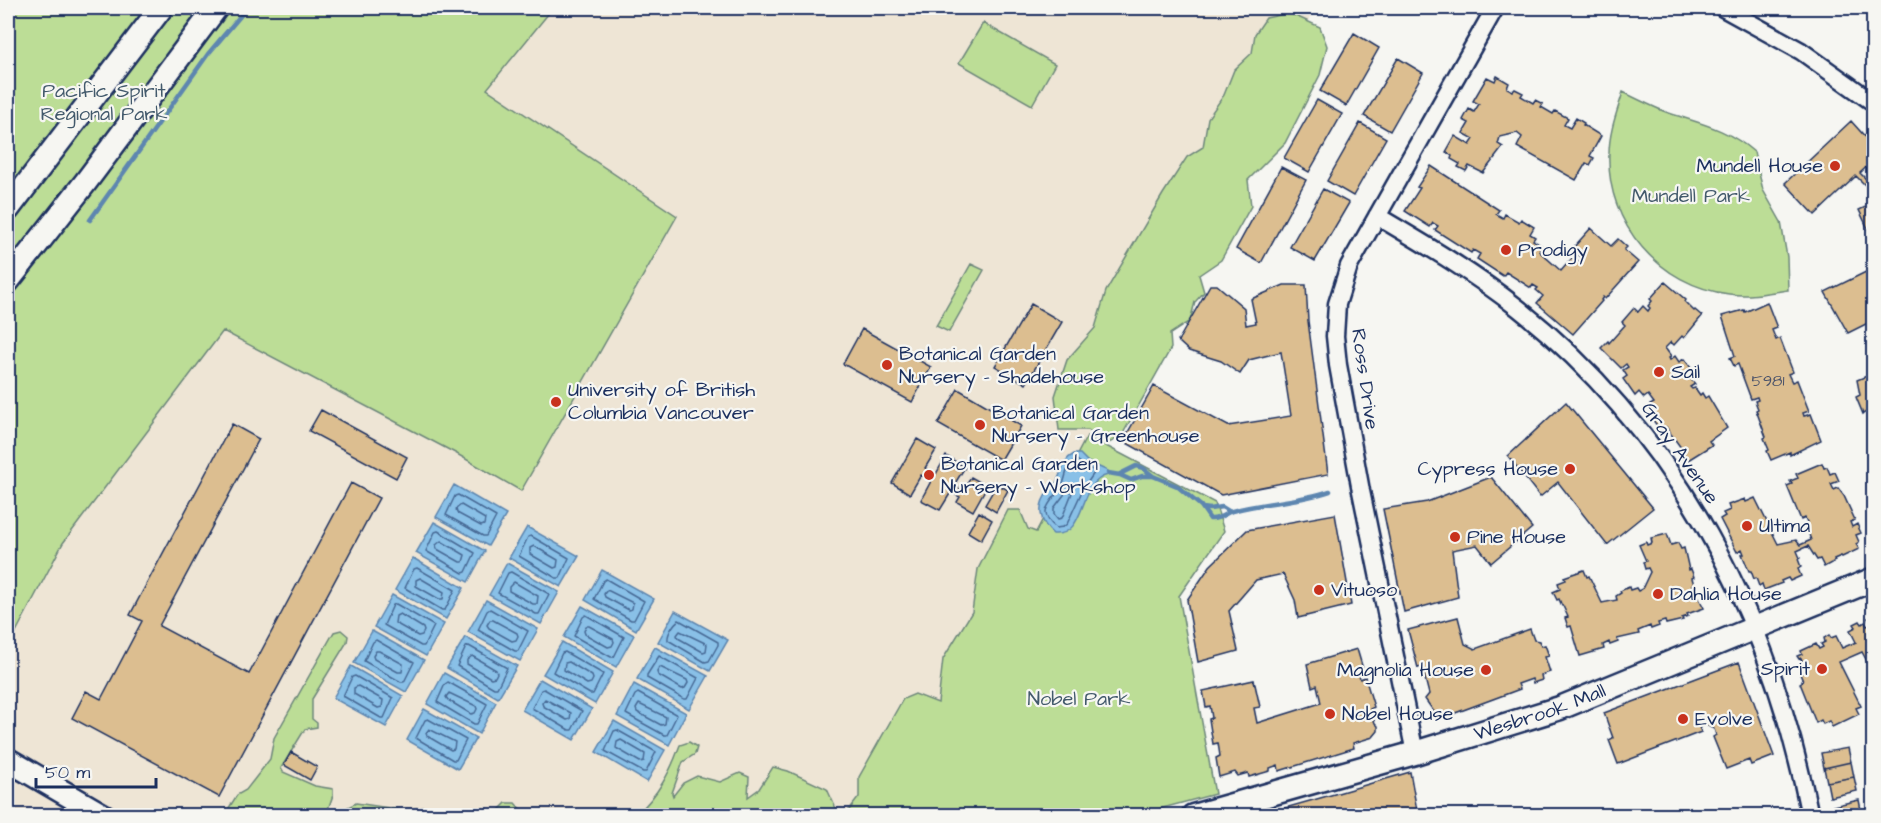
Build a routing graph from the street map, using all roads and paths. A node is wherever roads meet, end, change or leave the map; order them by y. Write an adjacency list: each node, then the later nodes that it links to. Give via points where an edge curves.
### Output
1 (160, 8): 6 (street)
2 (216, 8): 8 (street)
3 (1495, 8): 7 (street, Ross Drive)
4 (1723, 8): 5 (street, via 1801,51)
5 (1874, 103)
6 (8, 209)
7 (1377, 216): 10 (street, Gray Avenue, via 1474,275 1518,308 1612,396 1674,474 1728,567); 11 (street, Ross Drive, via 1349,266 1337,304 1335,336 1361,491)
8 (8, 280)
9 (1874, 579): 10 (street, Wesbrook Mall)
10 (1755, 628): 11 (street, Wesbrook Mall, via 1560,708); 15 (street, Gray Avenue, via 1794,745)
11 (1415, 753): 13 (street, Wesbrook Mall)
12 (8, 760): 14 (street)
13 (1200, 815)
14 (104, 816)
15 (1810, 816)

